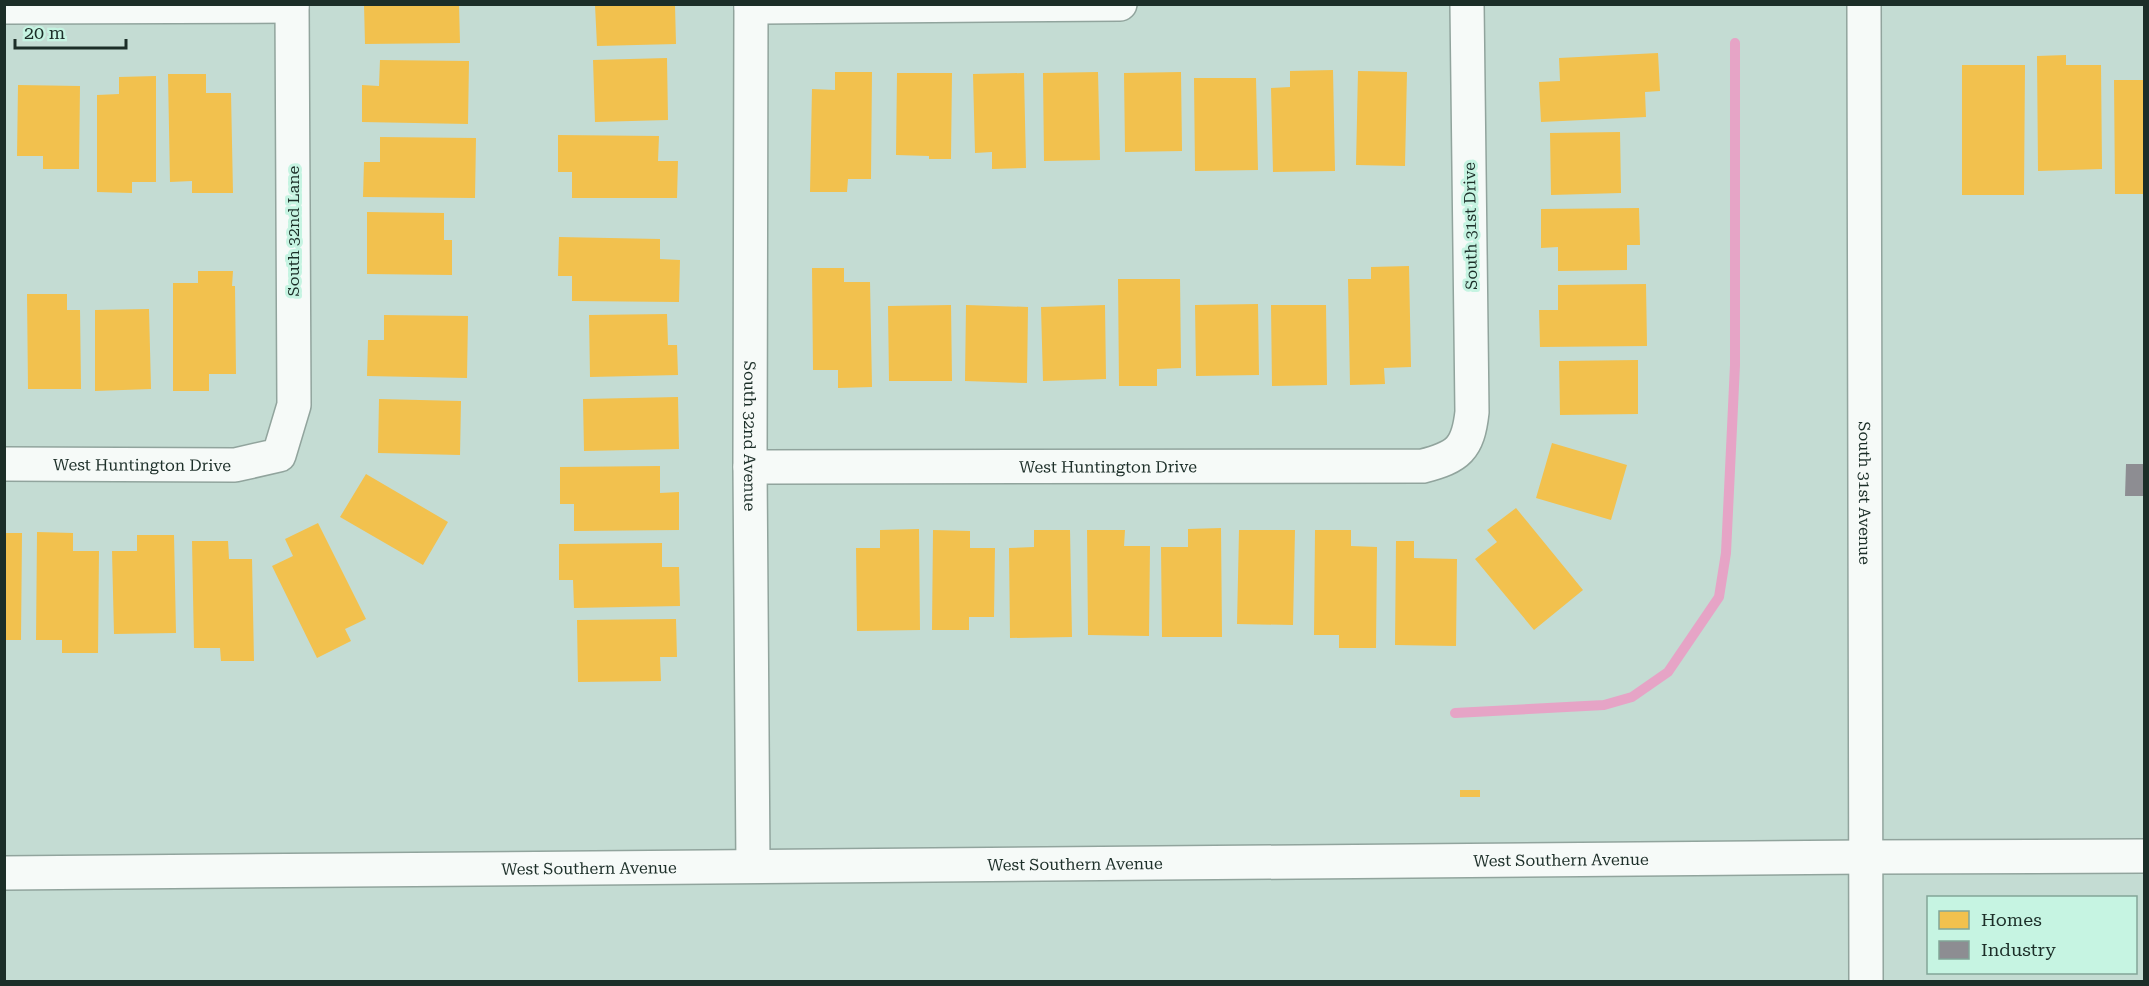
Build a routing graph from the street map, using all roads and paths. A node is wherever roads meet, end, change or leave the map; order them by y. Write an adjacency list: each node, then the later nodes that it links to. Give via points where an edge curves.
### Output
1 (1120, 4): 5 (street)
2 (1467, 4): 7 (street, South 31st Drive, via 1472,412 1470,431)
3 (1864, 4): 12 (street, South 31st Avenue)
4 (292, 5): 6 (street); 8 (street, South 32nd Lane, via 294,405)
5 (751, 6): 10 (street, South 32nd Avenue)
6 (4, 7)
7 (1462, 446): 10 (street, West Huntington Drive, via 1446,460 1423,466)
8 (279, 455): 9 (street, West Huntington Drive, via 235,465)
9 (4, 464)
10 (750, 467): 13 (street, South 32nd Avenue)
11 (2145, 856): 12 (street, West Southern Avenue)
12 (1867, 857): 13 (street, West Southern Avenue); 15 (street, South 31st Avenue)
13 (753, 867): 14 (street, West Southern Avenue)
14 (4, 873)
15 (1866, 981)

